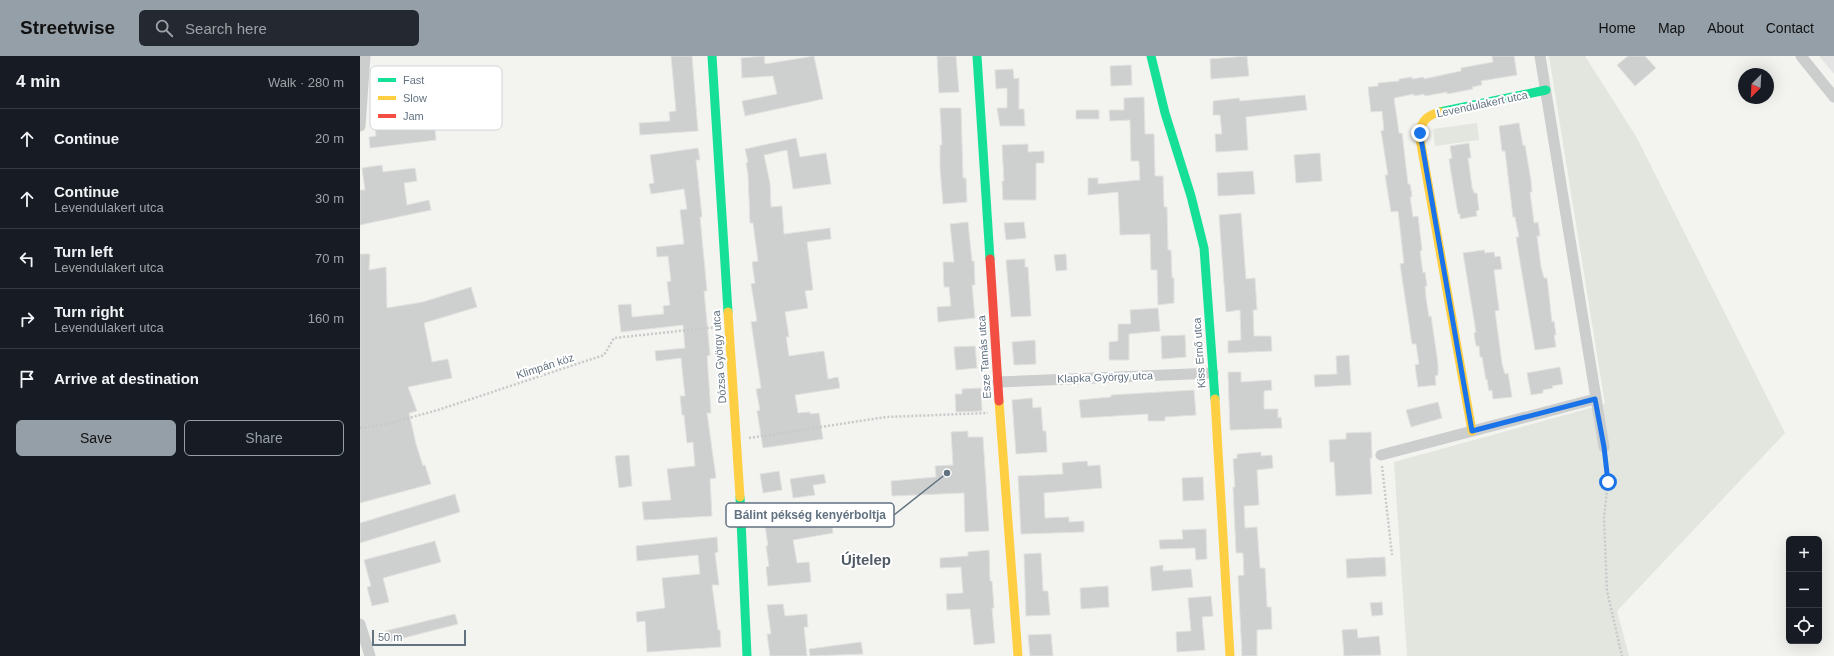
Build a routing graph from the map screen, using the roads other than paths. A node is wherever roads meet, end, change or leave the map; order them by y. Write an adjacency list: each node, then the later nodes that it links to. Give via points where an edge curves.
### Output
1 (365, 56): 9 (street)
2 (712, 56): 18 (street, Dózsa György utca, via 737,440)
3 (977, 56): 11 (street, Esze Tamás utca)
4 (1151, 56): 10 (street, Kiss Ernő utca, via 1204,248)
5 (1540, 56): 7 (street)
6 (1801, 56): 8 (street)
7 (1546, 90): 12 (street); 13 (street, Levendulakert utca, via 1432,114 1425,118 1421,125 1420,133)
8 (1834, 96)
9 (360, 126)
10 (1213, 373): 11 (street, Klapka György utca); 20 (street, Kiss Ernő utca)
11 (998, 382): 19 (street, Esze Tamás utca)
12 (1595, 399): 13 (street); 14 (street)
13 (1472, 431): 15 (street)
14 (1604, 447)
15 (1381, 455)
16 (360, 624): 17 (street)
17 (370, 656)
18 (747, 656)
19 (1018, 656)
20 (1230, 656)

